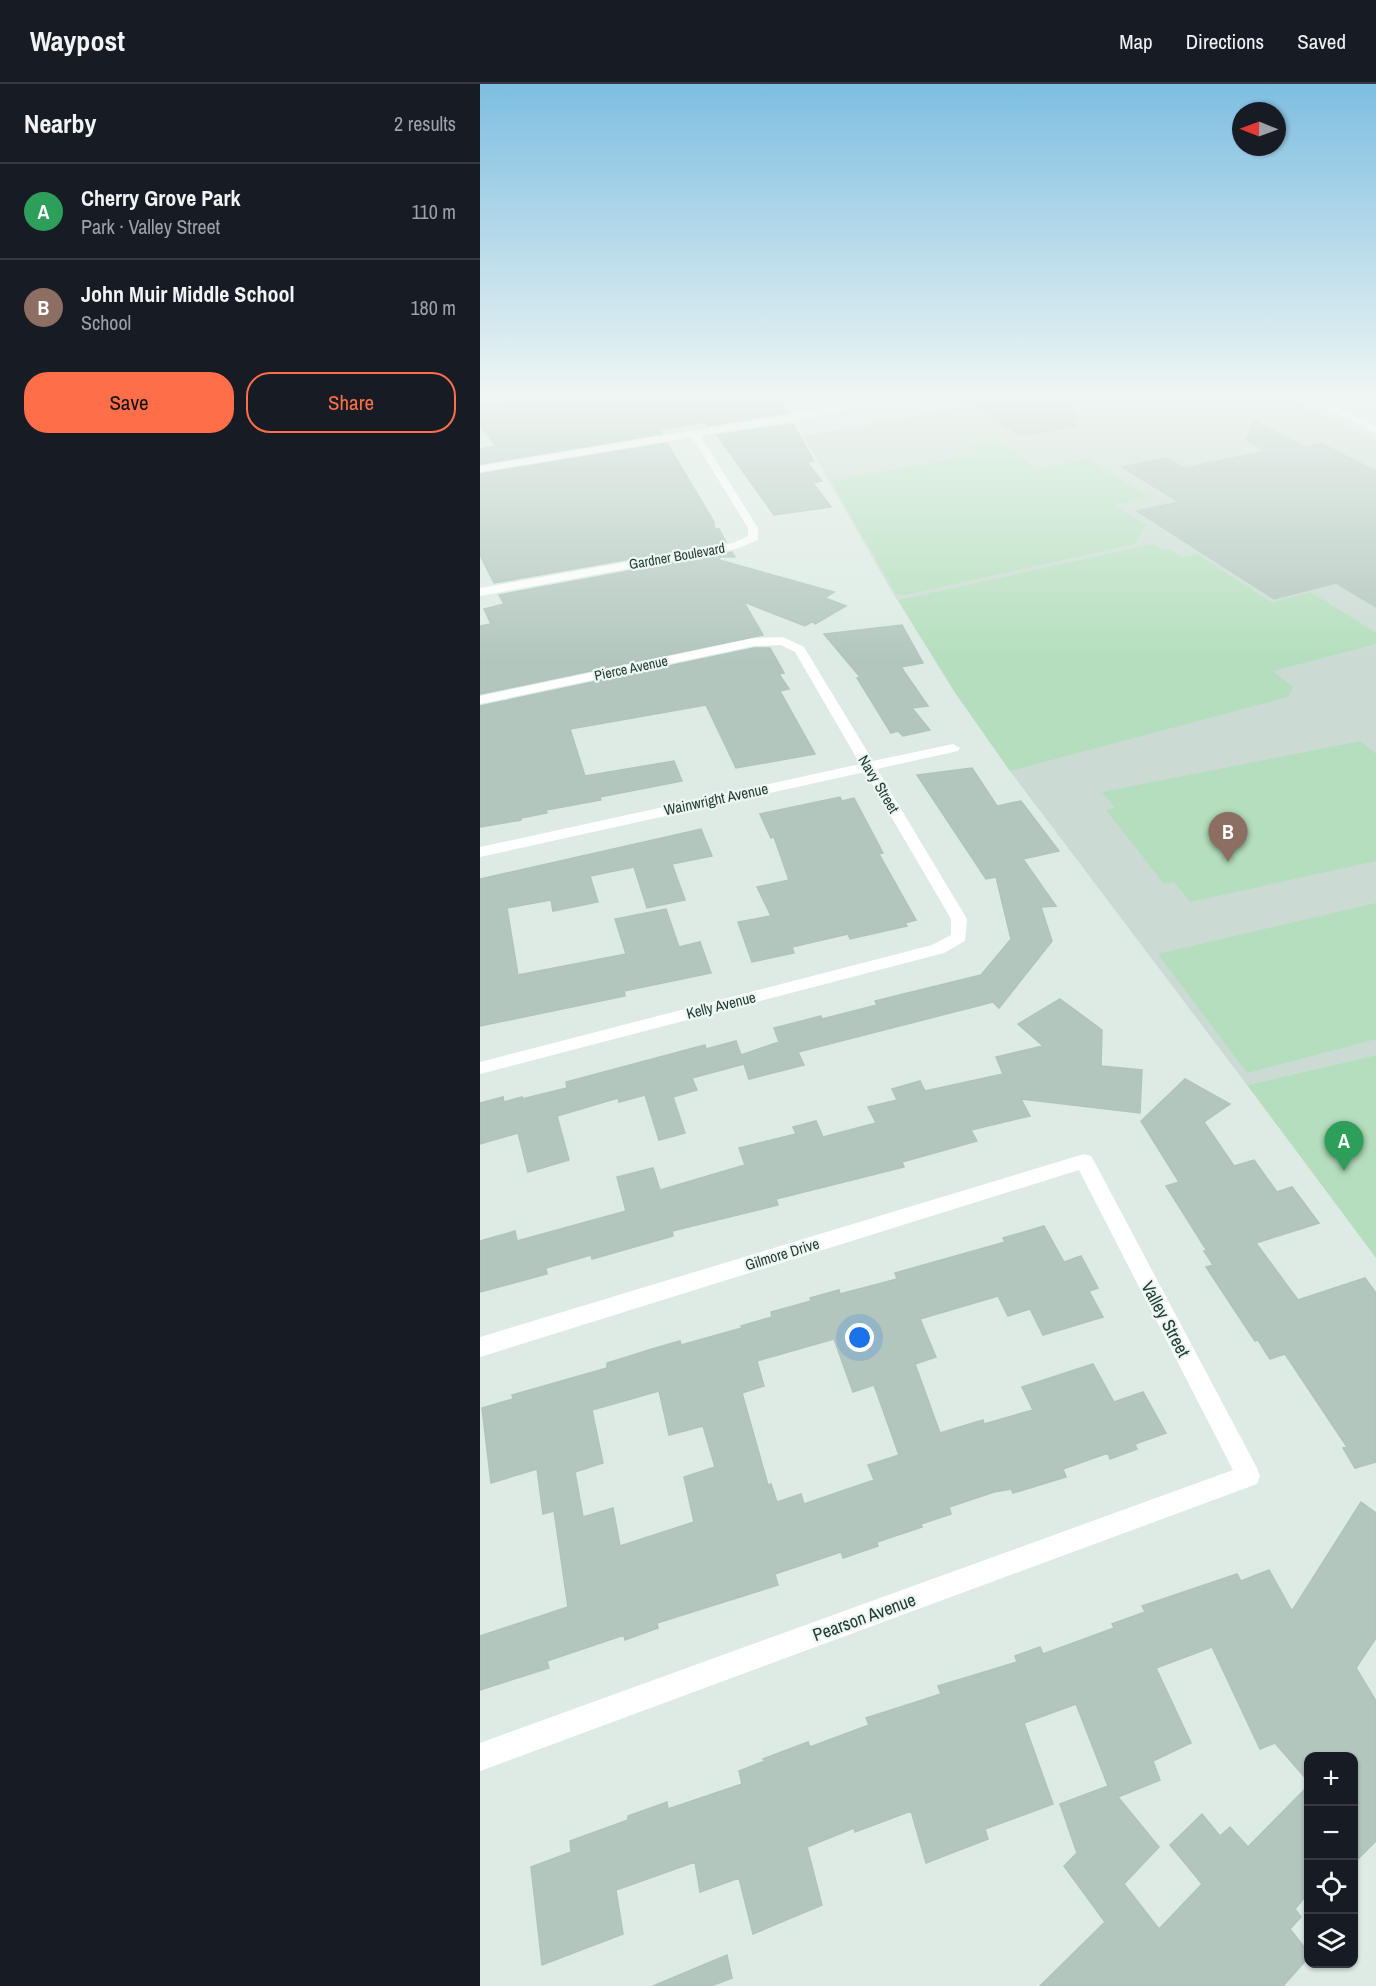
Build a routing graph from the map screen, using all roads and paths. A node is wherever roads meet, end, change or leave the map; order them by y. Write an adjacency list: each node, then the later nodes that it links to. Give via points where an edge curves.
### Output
1 (726, 485): 2 (street, Gardner Boulevard, via 753,528 754,538 736,546)
2 (480, 592)
3 (783, 641): 4 (street, Pierce Avenue, via 754,642); 6 (street, Navy Street, via 801,650)
4 (480, 700)
5 (953, 748): 6 (street, Wainwright Avenue)
6 (868, 766): 7 (street, Wainwright Avenue); 8 (street, Navy Street, via 959,919)
7 (480, 852)
8 (959, 937): 9 (street, Kelly Avenue, via 938,949)
9 (480, 1068)
10 (1084, 1161): 11 (street, Gilmore Drive); 12 (street, Valley Street)
11 (480, 1347)
12 (1248, 1476): 13 (street, Pearson Avenue)
13 (480, 1757)

